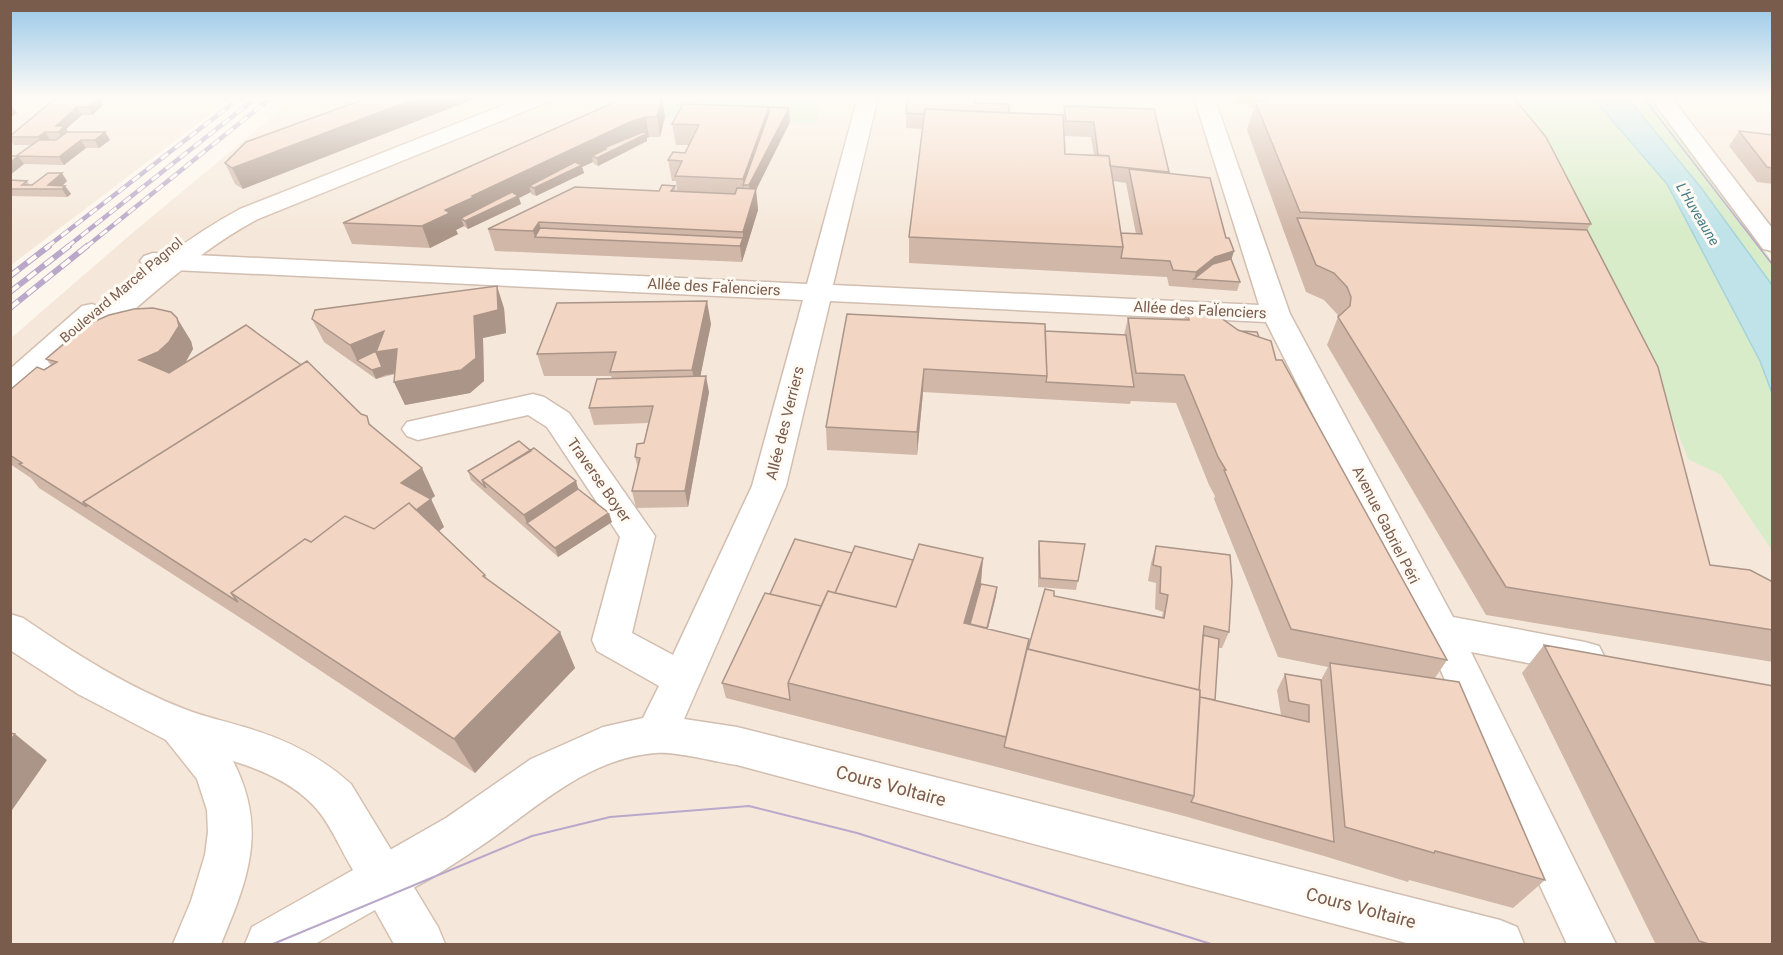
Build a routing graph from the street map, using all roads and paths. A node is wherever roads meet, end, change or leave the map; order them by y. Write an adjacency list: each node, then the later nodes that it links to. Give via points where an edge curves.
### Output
1 (396, 142): 7 (street, Boulevard Marcel Pagnol, via 230,208 196,228)
2 (431, 142): 7 (street, Boulevard Marcel Pagnol, via 249,214)
3 (857, 142): 8 (street, Allée des Verriers)
4 (1219, 142): 9 (street, Avenue Gabriel Péri)
5 (1694, 142): 6 (street)
6 (1773, 244)
7 (163, 261): 8 (street, Allée des FaÏenciers); 10 (street, Boulevard Marcel Pagnol); 11 (street, Boulevard Marcel Pagnol)
8 (818, 292): 9 (street, Allée des FaÏenciers); 16 (street, Allée des Verriers, via 769,486)
9 (1276, 314): 14 (street, Avenue Gabriel Péri)
10 (10, 385)
11 (10, 404)
12 (418, 429): 16 (street, Traverse Boyer, via 533,404 558,420 638,536 611,640)
13 (10, 629): 17 (street, via 105,691)
14 (1441, 630): 15 (street); 24 (street, Avenue Gabriel Péri)
15 (1624, 665)
16 (682, 679): 18 (street, Allée des Verriers)
17 (180, 726): 19 (street, via 257,748 321,783 336,799); 20 (street, via 213,765 227,798 231,846 221,888)
18 (657, 734): 19 (street, Cours Voltaire, via 603,746 546,773 462,833); 23 (street, Cours Voltaire, via 737,746)
19 (383, 879): 21 (street, Cours Voltaire); 22 (street)
20 (197, 945)
21 (269, 945)
22 (420, 945)
23 (1500, 945)
24 (1592, 945)

